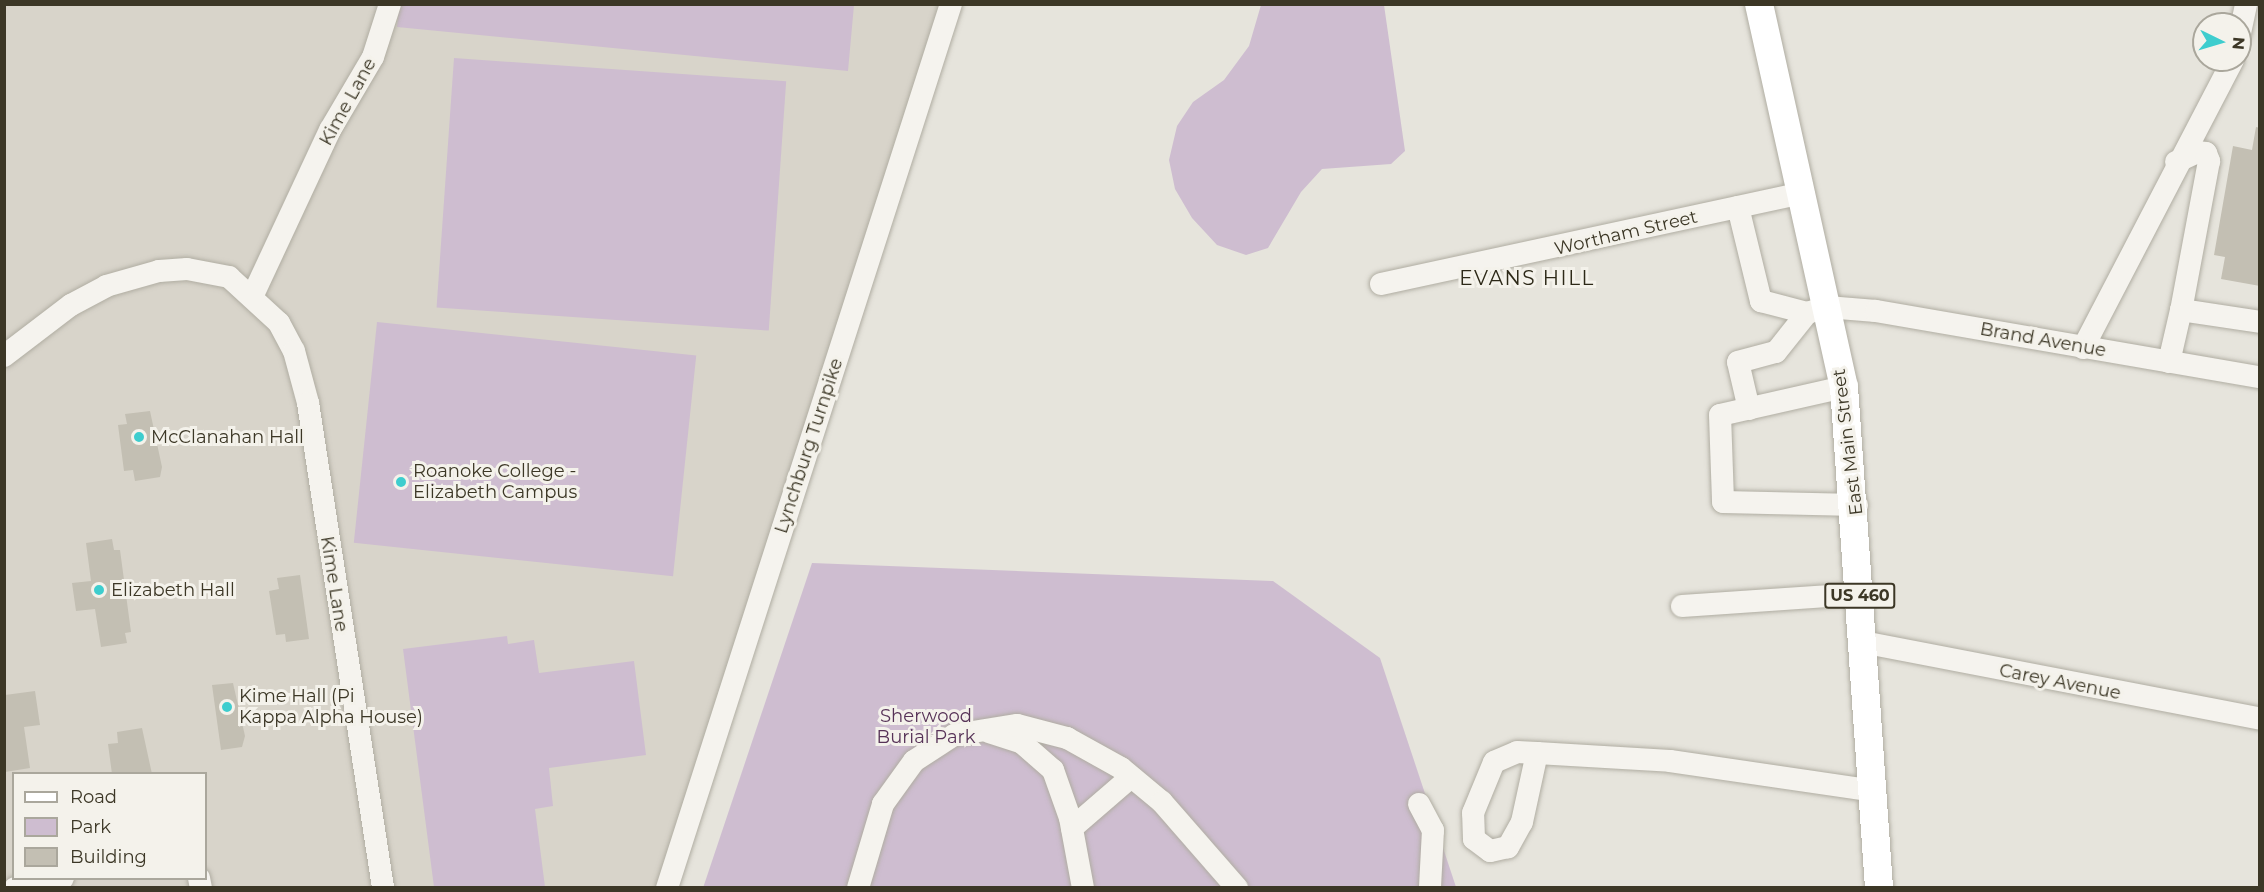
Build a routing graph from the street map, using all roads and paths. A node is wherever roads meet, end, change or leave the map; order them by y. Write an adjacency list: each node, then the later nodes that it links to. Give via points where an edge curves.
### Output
1 (390, 4): 9 (street, Kime Lane, via 373,57 330,130)
2 (951, 4): 33 (street, Lynchburg Turnpike)
3 (1759, 4): 6 (main road, East Main Street / US 460)
4 (2226, 72): 5 (street)
5 (2176, 162): 11 (street, via 2197,152 2206,153 2209,161); 13 (street)
6 (1801, 193): 7 (street, Wortham Street); 10 (main road, East Main Street / US 460)
7 (1738, 207): 8 (street, Wortham Street); 10 (street, Brand Avenue, via 1761,301)
8 (1381, 284)
9 (253, 295): 14 (street, Kime Lane, via 210,271 135,276 71,305); 32 (street, Kime Lane, via 279,323 302,376)
10 (1817, 310): 13 (street, Brand Avenue); 17 (main road, East Main Street / US 460); 18 (street, via 1776,352 1738,362)
11 (2181, 310): 12 (street); 15 (street)
12 (2259, 322)
13 (2083, 348): 15 (street, Brand Avenue)
14 (4, 356)
15 (2169, 362): 16 (street, Brand Avenue)
16 (2259, 377)
17 (1844, 387): 18 (street); 19 (main road, East Main Street / US 460)
18 (1749, 409): 19 (street, via 1720,415 1723,502)
19 (1857, 505): 20 (main road, East Main Street / US 460)
20 (1860, 594): 21 (street); 22 (main road, East Main Street / US 460)
21 (1682, 606)
22 (1862, 642): 23 (street, Carey Avenue); 27 (main road, East Main Street / US 460)
23 (2259, 719)
24 (979, 728): 26 (street, via 1045,729 1095,751); 29 (street, via 1022,742 1053,770); 34 (street, via 933,746 894,784 872,830)
25 (1537, 753): 27 (street, via 1670,761)
26 (1131, 777): 29 (street); 36 (street, via 1162,802)
27 (1869, 790): 38 (main road, East Main Street / US 460)
28 (1419, 804): 37 (street, via 1433,830)
29 (1072, 828): 35 (street)
30 (58, 880): 31 (street)
31 (15, 888)
32 (383, 888)
33 (667, 888)
34 (858, 888)
35 (1083, 888)
36 (1237, 888)
37 (1430, 888)
38 (1879, 888)

